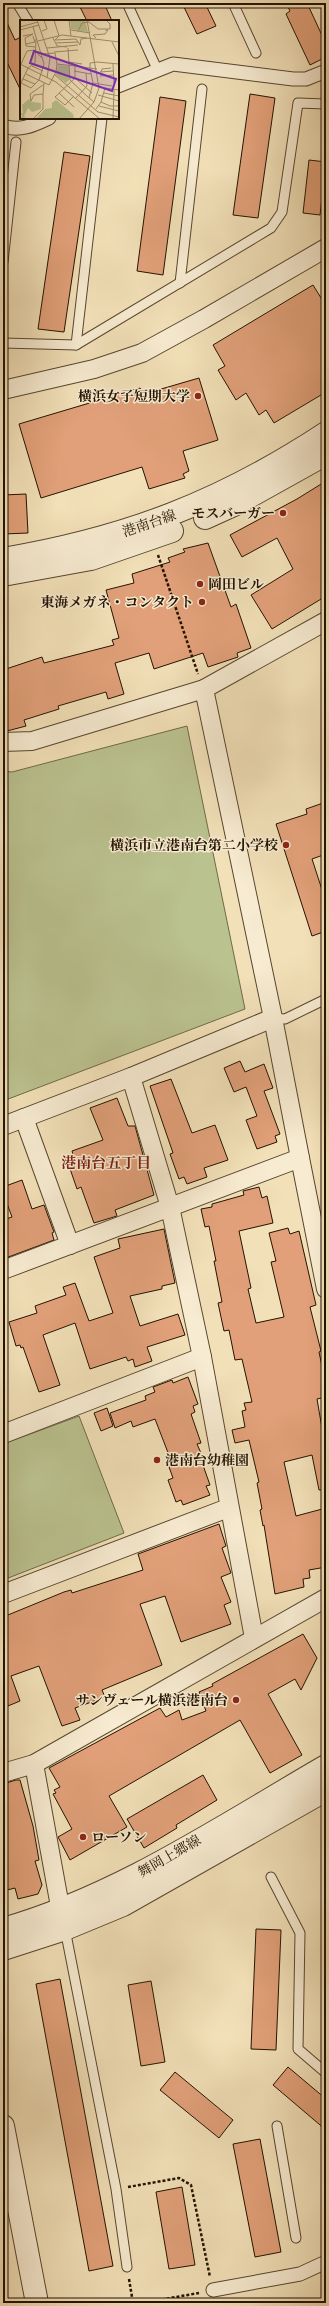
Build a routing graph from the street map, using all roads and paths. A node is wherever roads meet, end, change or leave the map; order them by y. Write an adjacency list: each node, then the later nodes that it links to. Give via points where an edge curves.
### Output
1 (17, 3): 4 (lane)
2 (128, 3): 6 (lane)
3 (233, 3): 5 (lane)
4 (27, 20)
5 (256, 53)
6 (157, 69): 7 (street, via 173,64 191,65 293,79 306,79); 8 (street)
7 (326, 71)
8 (119, 86)
9 (202, 89): 17 (lane)
10 (326, 104): 17 (lane, via 298,103 282,212 271,228)
11 (47, 119): 13 (street, via 28,127)
12 (102, 119): 19 (lane)
13 (3, 126)
14 (16, 142): 16 (lane)
15 (326, 248): 20 (street, via 142,353 94,368)
16 (3, 262)
17 (180, 283): 19 (lane)
18 (3, 343): 19 (lane)
19 (76, 345)
20 (3, 390)
21 (326, 433): 24 (street, 港南台線, via 238,486 157,521 96,540)
22 (326, 454): 25 (street, 港南台線, via 238,503 154,538 91,559)
23 (157, 553): 27 (path)
24 (3, 559)
25 (3, 575)
26 (326, 621): 27 (street)
27 (204, 689): 28 (street, via 32,741); 30 (street)
28 (3, 742)
29 (326, 999): 30 (lane, via 285,1019)
30 (273, 1018): 31 (street); 34 (street)
31 (131, 1077): 32 (street); 35 (street)
32 (24, 1118): 33 (street); 36 (street)
33 (3, 1126)
34 (300, 1158): 35 (street); 38 (street)
35 (170, 1207): 36 (street); 39 (street)
36 (70, 1245): 37 (street)
37 (3, 1272)
38 (326, 1289)
39 (202, 1357): 40 (street); 41 (street)
40 (3, 1434)
41 (228, 1508): 42 (street); 44 (street)
42 (3, 1594)
43 (326, 1598): 44 (street)
44 (254, 1638): 45 (street)
45 (34, 1764): 47 (street); 50 (street)
46 (326, 1766): 50 (street, 舞岡上郷線)
47 (3, 1773)
48 (326, 1790): 50 (street, 舞岡上郷線, via 123,1905)
49 (271, 1877): 53 (lane, via 300,1933 298,2049)
50 (62, 1919): 51 (street, 舞岡上郷線); 52 (street, 舞岡上郷線); 56 (lane)
51 (3, 1929)
52 (3, 1949)
53 (326, 2073)
54 (3, 2126): 61 (street)
55 (277, 2126): 57 (lane)
56 (116, 2189): 59 (lane); 60 (path, via 179,2178 191,2186)
57 (296, 2238)
58 (326, 2262): 60 (street, via 300,2274)
59 (127, 2267): 62 (path)
60 (213, 2290): 63 (path)
61 (37, 2303)
62 (132, 2303)
63 (142, 2303)

